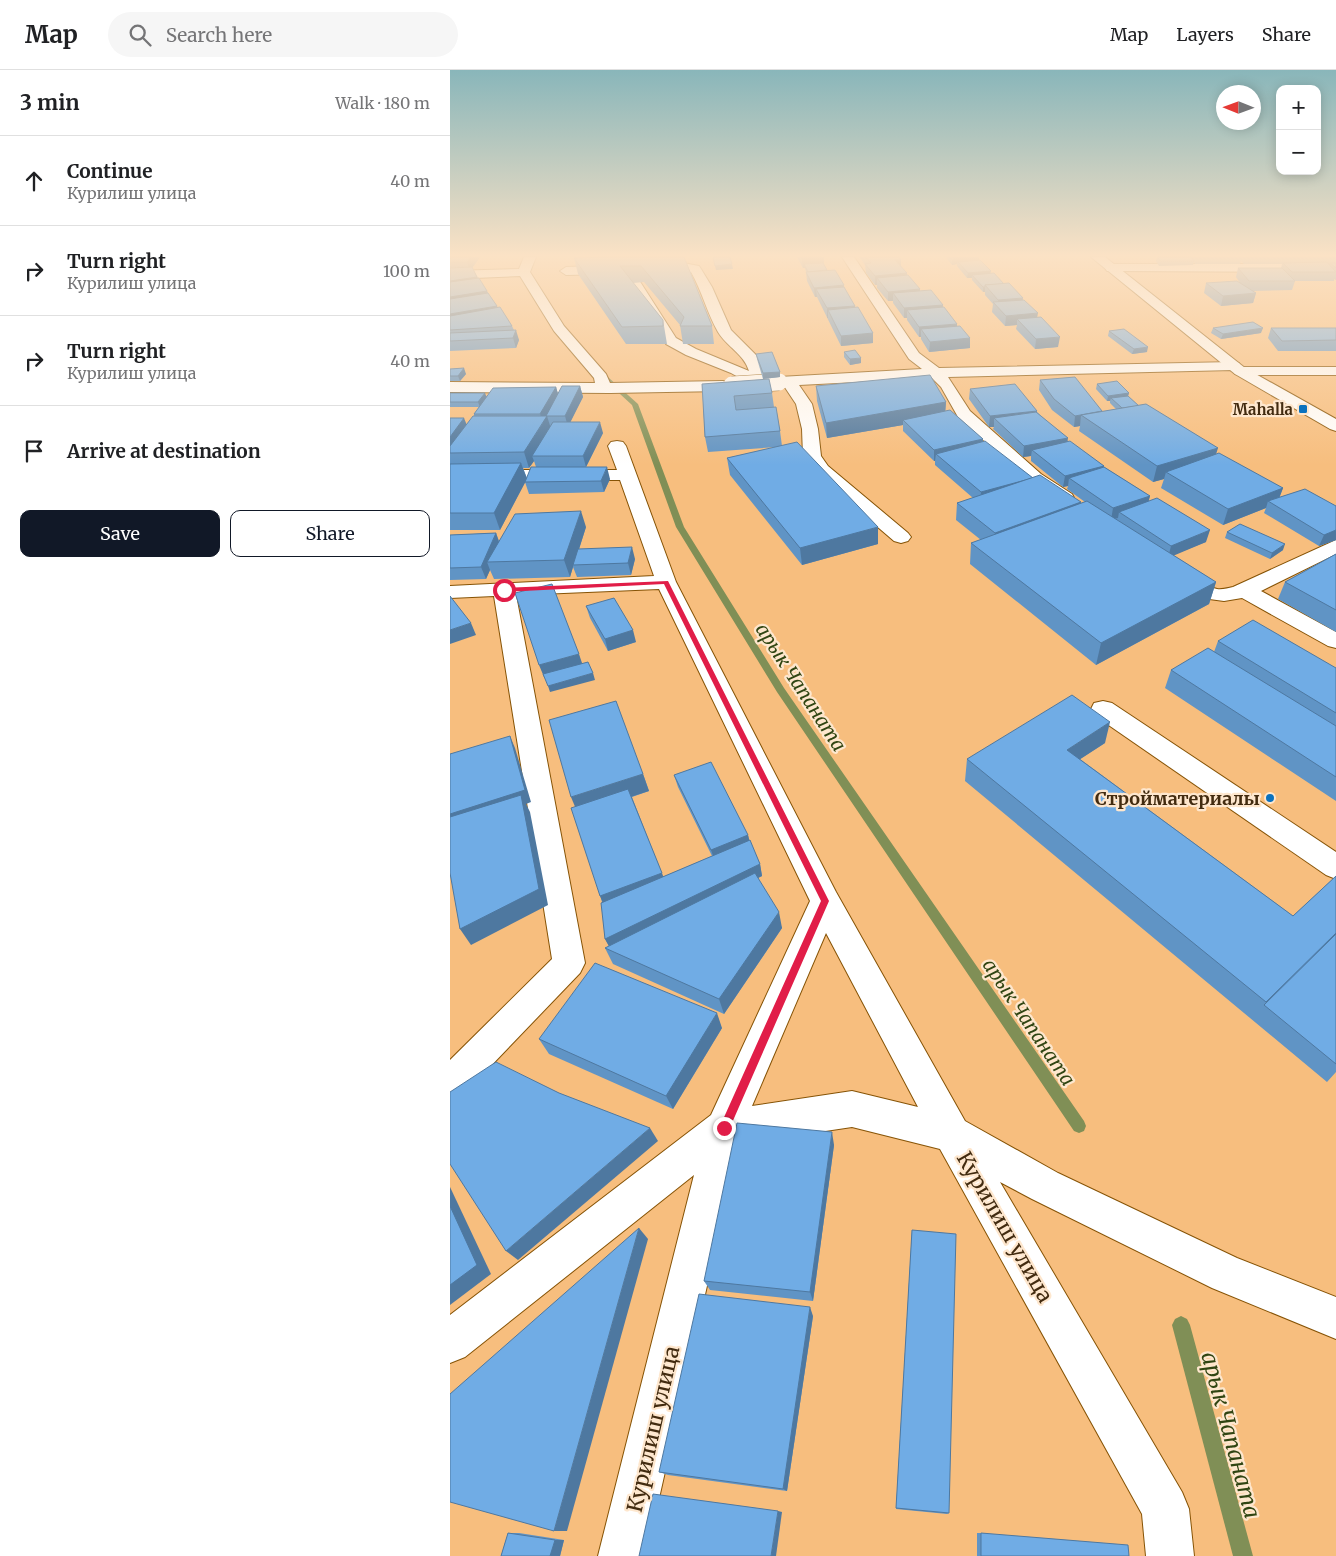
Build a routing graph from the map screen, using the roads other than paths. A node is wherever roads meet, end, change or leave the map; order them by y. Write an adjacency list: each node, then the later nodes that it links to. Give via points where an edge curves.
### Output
1 (558, 326): 12 (street)
2 (662, 326): 10 (street, via 671,341)
3 (723, 326): 10 (street, via 753,360)
4 (894, 326): 8 (street, via 914,356)
5 (1184, 326): 6 (street)
6 (1237, 369): 7 (street); 8 (street); 13 (street)
7 (1336, 371)
8 (936, 373): 9 (street); 17 (street, via 964,414 1035,478)
9 (784, 382): 10 (street, bridge); 18 (street, via 804,404 812,456 822,470)
10 (761, 384): 12 (street, bridge)
11 (450, 387): 12 (street)
12 (607, 388)
13 (1336, 426)
14 (617, 446): 16 (street, Курилиш улица)
15 (450, 475): 16 (street)
16 (628, 475): 21 (street, Курилиш улица)
17 (1083, 510)
18 (901, 537)
19 (1336, 546): 23 (street)
20 (1163, 564): 23 (street, via 1212,596)
21 (666, 582): 22 (street); 28 (street, Курилиш улица)
22 (504, 590): 24 (street); 29 (street, via 569,963)
23 (1245, 591): 25 (street)
24 (450, 592)
25 (1336, 641)
26 (1103, 709): 27 (street)
27 (1336, 867)
28 (825, 901): 30 (street, Курилиш улица); 31 (street, Курилиш улица)
29 (450, 1084)
30 (724, 1128): 31 (street, via 852,1108); 33 (street, Курилиш улица); 34 (street, Курилиш улица)
31 (952, 1134): 32 (street, via 1045,1186 1226,1274); 35 (street, Курилиш улица, via 1165,1509)
32 (1336, 1318)
33 (450, 1342)
34 (622, 1556)
35 (1170, 1556)

